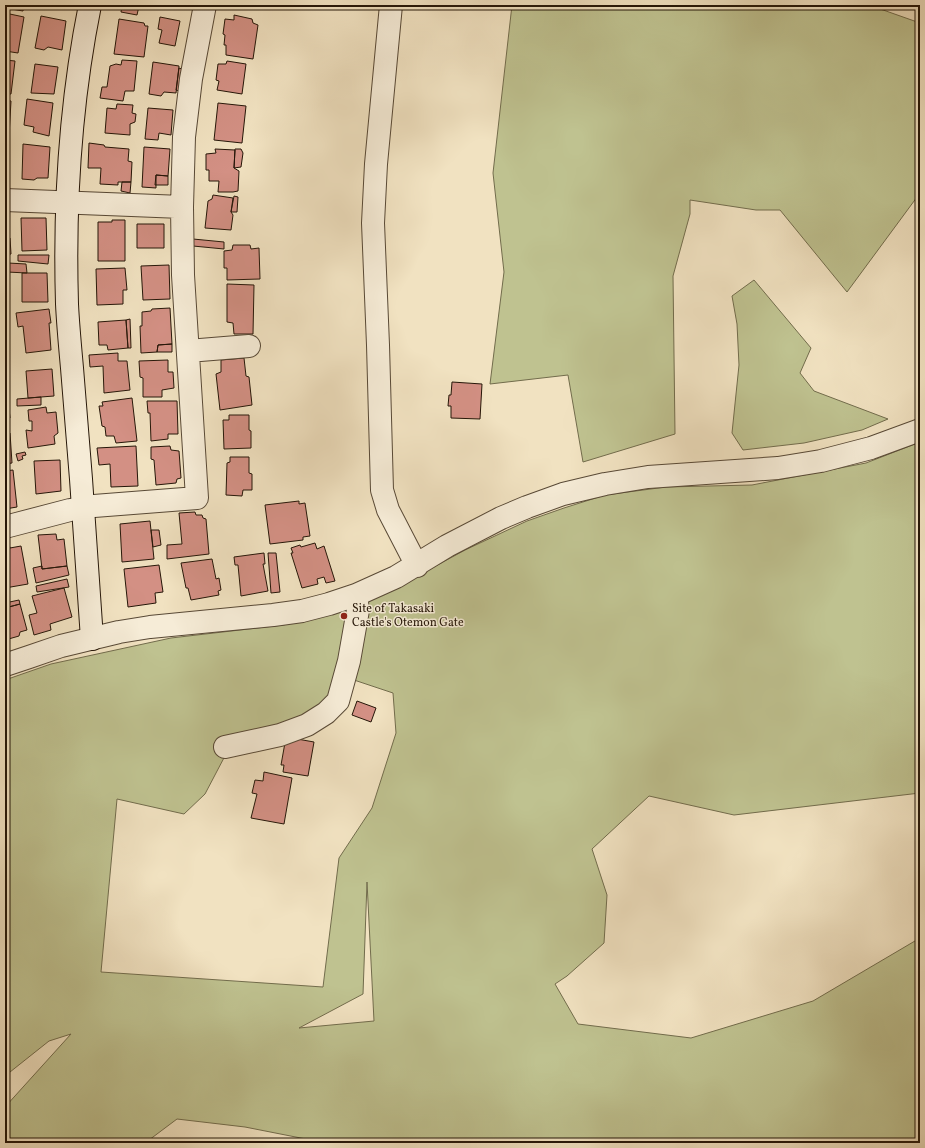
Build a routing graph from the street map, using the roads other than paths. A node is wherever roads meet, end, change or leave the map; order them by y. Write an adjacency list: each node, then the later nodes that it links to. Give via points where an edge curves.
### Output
1 (90, 5): 5 (street, via 76,90)
2 (205, 5): 6 (street, via 191,79 184,137)
3 (391, 5): 12 (street, via 373,223 382,490 388,510)
4 (5, 200): 5 (street)
5 (67, 202): 6 (street); 10 (street, via 67,306)
6 (182, 207): 8 (street, via 182,275)
7 (249, 346): 8 (street)
8 (188, 352): 10 (street, via 197,498)
9 (920, 430): 12 (street, via 871,448 821,461 778,468 648,477 564,494 489,524)
10 (83, 508): 11 (street); 14 (street)
11 (5, 527)
12 (416, 566): 13 (street)
13 (356, 595): 14 (street, via 302,611 150,627); 16 (street, via 358,610 349,661 338,701 326,713 307,725 280,735)
14 (92, 639): 15 (street, via 54,648)
15 (5, 666)
16 (226, 747)

